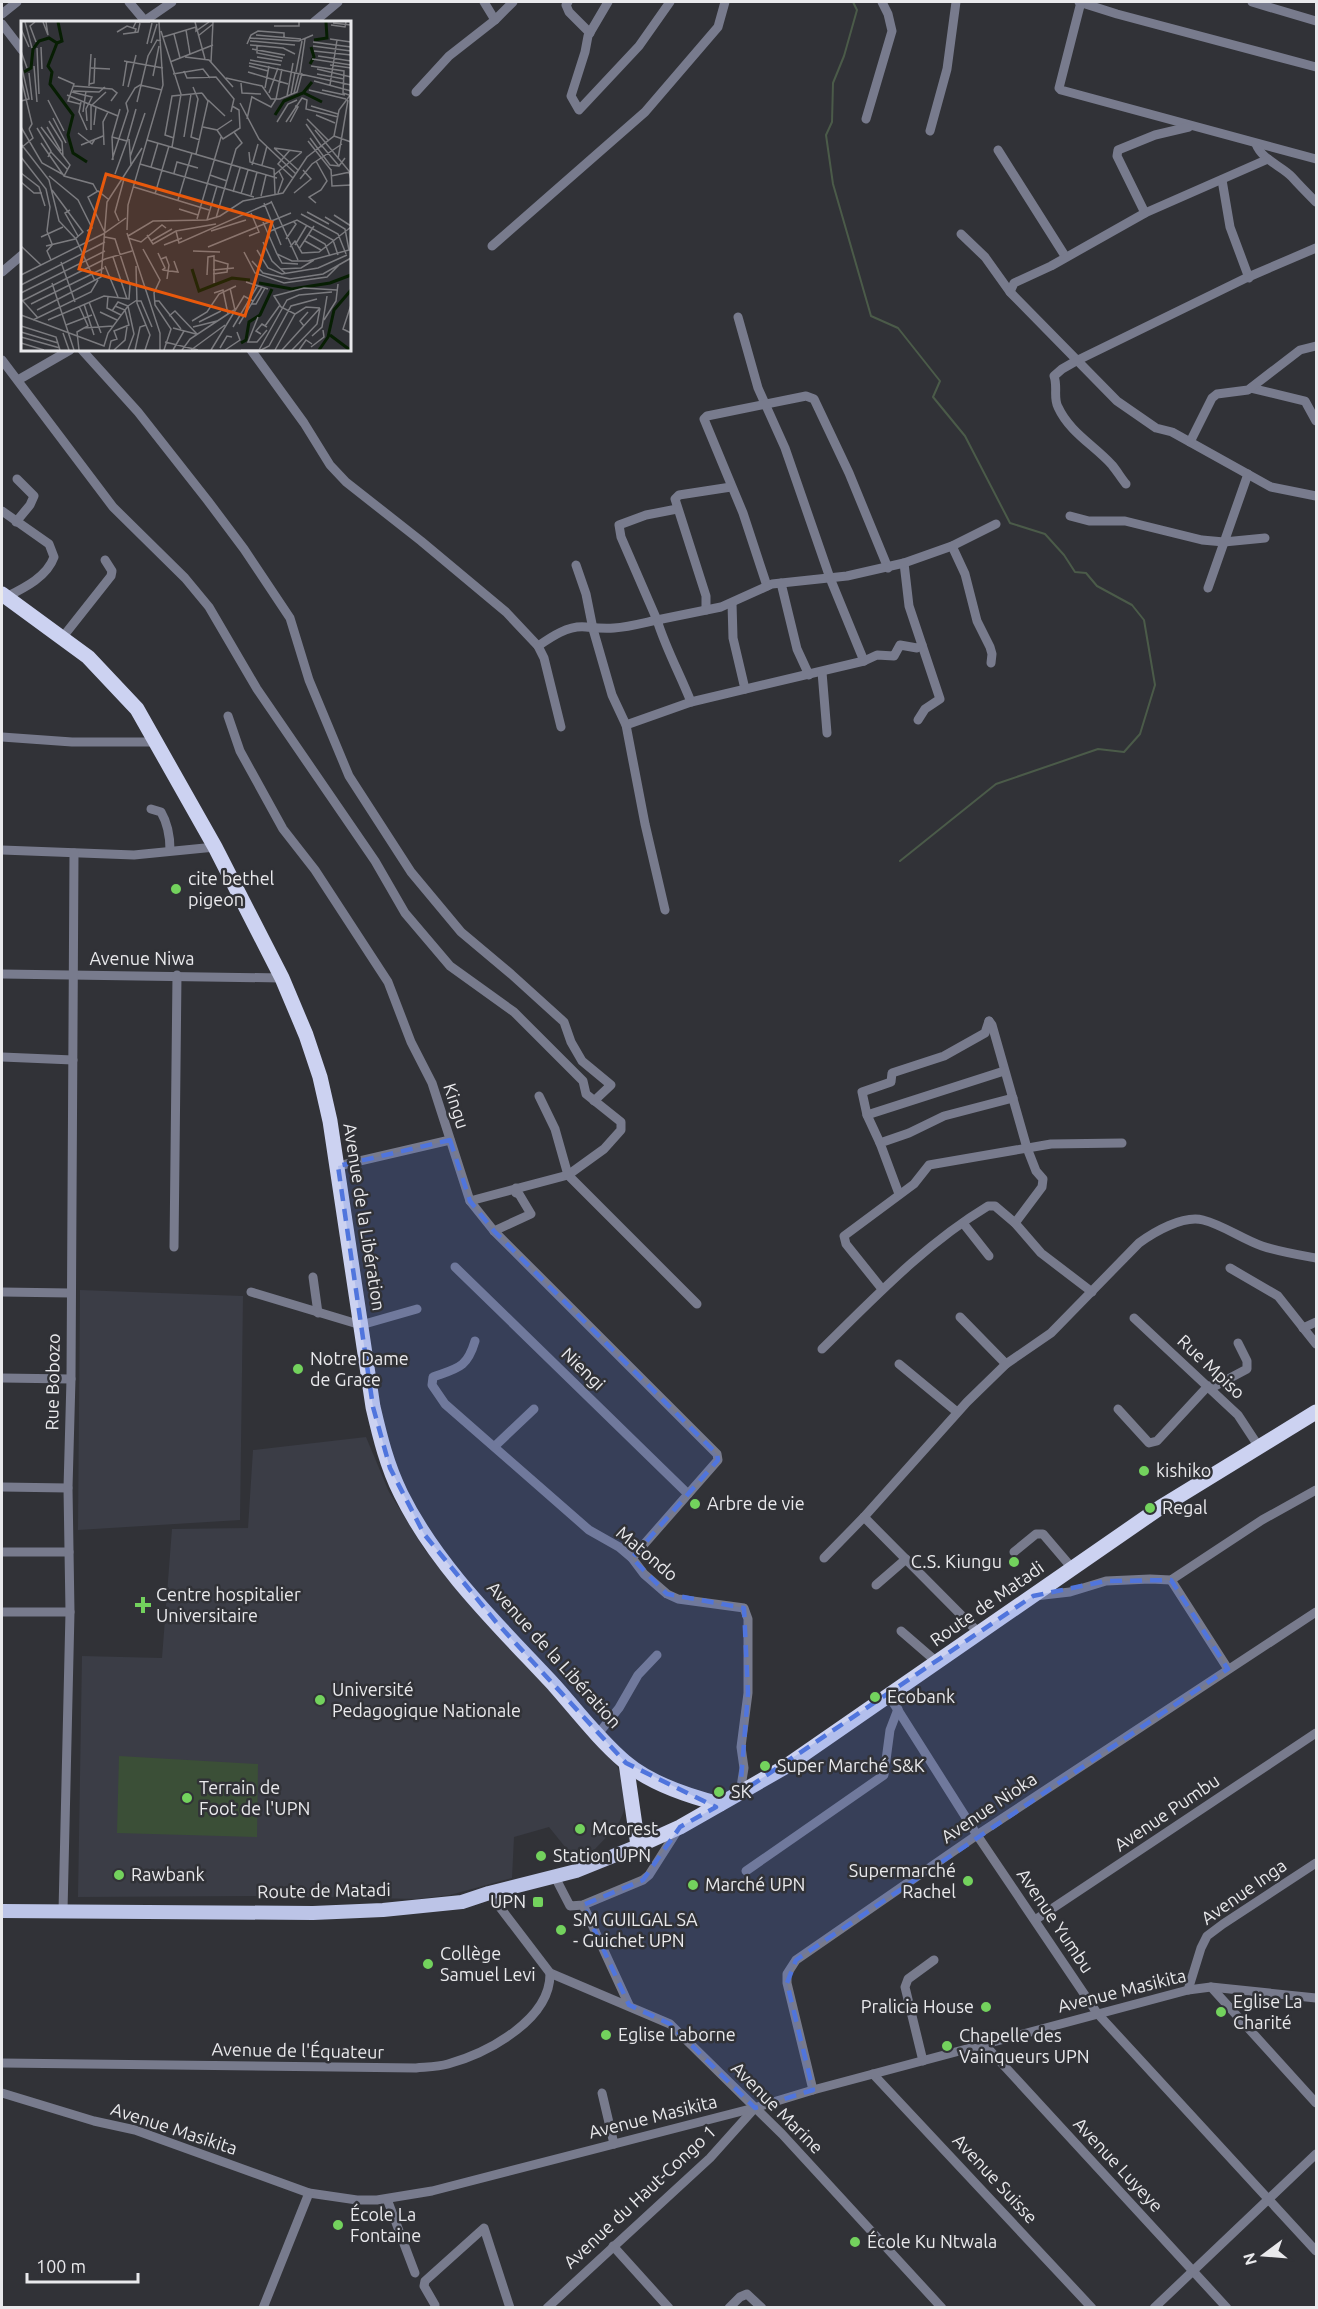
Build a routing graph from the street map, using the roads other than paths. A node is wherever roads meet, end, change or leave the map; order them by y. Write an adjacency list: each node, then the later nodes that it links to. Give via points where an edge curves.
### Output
1 (16, 2): 15 (street)
2 (129, 2): 17 (street)
3 (172, 2): 18 (street)
4 (338, 2): 19 (street)
5 (484, 2): 16 (street)
6 (513, 2): 16 (street)
7 (568, 2): 22 (street, via 569,12)
8 (608, 2): 22 (street)
9 (670, 2): 22 (street, via 639,46 579,110 571,96)
10 (725, 2): 37 (street, via 718,27 645,112)
11 (882, 2): 26 (street, via 892,31)
12 (956, 2): 28 (street, via 946,69)
13 (1080, 2): 24 (street); 27 (street, via 1061,90)
14 (1252, 2): 20 (street)
15 (2, 14)
16 (495, 20): 25 (street, via 449,56)
17 (143, 21)
18 (145, 21)
19 (315, 21)
20 (1317, 21)
21 (2, 24): 23 (street)
22 (590, 33)
23 (21, 49)
24 (1317, 67)
25 (416, 92)
26 (866, 119)
27 (1191, 126): 29 (street); 35 (street, via 1118,150 1117,156)
28 (930, 131)
29 (1256, 144): 31 (street); 32 (street)
30 (998, 150): 40 (street)
31 (1268, 159): 33 (street); 34 (street)
32 (1317, 159)
33 (1222, 180): 35 (street); 42 (street, via 1230,227)
34 (1317, 202)
35 (1145, 213): 40 (street)
36 (960, 234): 43 (street, via 985,257)
37 (492, 246)
38 (1317, 248): 42 (street)
39 (21, 256): 41 (street)
40 (1065, 256): 43 (street, via 1014,283)
41 (2, 272)
42 (1249, 278): 50 (street)
43 (1010, 292): 50 (street)
44 (738, 317): 53 (street)
45 (1317, 346): 52 (street, via 1300,350)
46 (68, 351): 51 (street)
47 (83, 351): 113 (street, via 138,412 208,501 290,618 309,680 349,776 411,872 461,932 564,1022 582,1061 611,1085)
48 (252, 351): 84 (street, via 330,465 358,493 506,612)
49 (2, 360): 51 (street)
50 (1076, 361): 55 (street, via 1129,411); 58 (street, via 1054,376 1058,387 1056,405 1075,431 1111,464)
51 (18, 380): 113 (street, via 113,507 209,607 257,689 375,861 405,913 450,966 514,1012 555,1051 583,1081 586,1094)
52 (1251, 388): 54 (street, via 1305,402); 55 (street, via 1214,396)
53 (764, 403): 59 (street, via 704,419); 72 (street, via 807,396 814,399); 73 (street, via 785,448)
54 (1317, 421)
55 (1190, 442): 56 (street)
56 (1248, 474): 60 (street, via 1271,487); 67 (street)
57 (17, 479): 64 (street, via 34,496)
58 (1126, 484)
59 (731, 487): 61 (street, via 679,495 675,499); 75 (street)
60 (1317, 496)
61 (677, 509): 79 (street, via 707,599); 80 (street, via 619,525)
62 (2, 511): 64 (street)
63 (1070, 516): 67 (street, via 1089,521 1125,521)
64 (16, 522): 77 (street, via 49,544 54,557 30,585)
65 (996, 524): 68 (street)
66 (1265, 538): 67 (street)
67 (1224, 542): 76 (street)
68 (952, 546): 70 (street); 86 (street, via 965,574 977,621 990,647)
69 (105, 560): 82 (street, via 111,576)
70 (904, 563): 72 (street); 83 (street, via 909,606)
71 (576, 565): 81 (street)
72 (888, 568): 73 (street)
73 (830, 578): 74 (street); 85 (street)
74 (781, 583): 75 (street); 88 (street, via 797,649)
75 (767, 586): 78 (street)
76 (1208, 588)
77 (4, 596): 82 (highway, Avenue de la Libération)
78 (732, 603): 79 (street); 89 (street, via 734,644)
79 (706, 610): 80 (street)
80 (657, 620): 81 (street); 90 (street, via 664,645)
81 (593, 629): 84 (street, via 562,631); 93 (street, via 612,694)
82 (62, 638): 97 (highway, Avenue de la Libération, via 121,690)
83 (922, 645): 85 (street, via 900,645 894,656 877,655); 92 (street, via 940,699 925,709)
84 (538, 646): 94 (street)
85 (864, 661): 87 (street)
86 (991, 663)
87 (822, 672): 88 (street); 95 (street)
88 (809, 675): 89 (street)
89 (745, 689): 90 (street)
90 (691, 702): 93 (street)
91 (228, 716): 115 (street, Kingu, via 240,751 283,829 315,870 388,982 432,1083)
92 (918, 720)
93 (626, 725): 103 (street)
94 (561, 728)
95 (827, 733)
96 (2, 737): 97 (street)
97 (157, 742): 99 (highway, Avenue de la Libération)
98 (151, 809): 101 (street, via 163,816)
99 (215, 847): 101 (street); 107 (highway, Avenue de la Libération)
100 (2, 850): 102 (street)
101 (170, 850): 102 (street, via 134,855)
102 (74, 853): 105 (street, Rue Bobozo)
103 (665, 910)
104 (2, 974): 105 (street, Avenue Niwa)
105 (75, 975): 106 (street, Avenue Niwa); 109 (street, Rue Bobozo)
106 (177, 975): 107 (street, Avenue Niwa); 127 (street)
107 (282, 978): 119 (highway, Avenue de la Libération, via 320,1077)
108 (2, 1057): 109 (street)
109 (73, 1060): 136 (street, Rue Bobozo)
110 (1004, 1071): 112 (street); 114 (street); 114 (street, via 989,1022 985,1033 975,1039 944,1056 892,1073 891,1082 862,1092)
111 (539, 1096): 120 (street, via 555,1129)
112 (1013, 1098): 116 (street, via 944,1116); 118 (street)
113 (594, 1101): 120 (street, via 621,1122 621,1130 604,1149)
114 (867, 1115): 116 (street)
115 (450, 1140): 119 (street); 123 (street, Kingu)
116 (880, 1143): 122 (street)
117 (1122, 1143): 118 (street)
118 (1027, 1148): 122 (street, via 929,1165 914,1184); 125 (street, via 1042,1176 1042,1187)
119 (338, 1166): 144 (highway, Avenue de la Libération)
120 (568, 1175): 121 (street); 138 (street)
121 (516, 1188): 123 (street); 126 (street, via 531,1214)
122 (899, 1194): 133 (street, via 843,1236)
123 (470, 1201): 126 (street, Kingu)
124 (963, 1223): 125 (street, via 993,1205); 128 (street); 133 (street)
125 (1015, 1223): 135 (street, via 1041,1253)
126 (494, 1231): 164 (street, Kingu, via 719,1457)
127 (174, 1247)
128 (989, 1256)
129 (1317, 1258): 135 (street, via 1263,1246 1203,1220 1192,1220 1165,1226 1151,1234)
130 (455, 1267): 164 (street, Niengi)
131 (1230, 1268): 145 (street, via 1278,1296)
132 (313, 1277): 140 (street)
133 (882, 1289): 149 (street)
134 (2, 1292): 136 (street)
135 (1092, 1292): 151 (street, via 1051,1333)
136 (70, 1293): 153 (street, Rue Bobozo)
137 (251, 1293): 140 (street)
138 (697, 1304)
139 (417, 1309): 144 (street)
140 (318, 1313): 144 (street)
141 (960, 1317): 151 (street)
142 (1134, 1318): 154 (street, Rue Mpiso)
143 (1317, 1322): 145 (street)
144 (361, 1325): 187 (highway, Avenue de la Libération, via 383,1448 401,1494 424,1534 434,1551)
145 (1303, 1328): 148 (street)
146 (476, 1341): 159 (street, Matondo, via 463,1365 433,1377 432,1385 445,1404)
147 (1238, 1343): 154 (street, via 1247,1369)
148 (1317, 1344)
149 (822, 1350)
150 (899, 1364): 157 (street)
151 (1006, 1364): 157 (street)
152 (2, 1378): 153 (street)
153 (70, 1379): 162 (street, Rue Bobozo)
154 (1208, 1386): 156 (street, via 1155,1442 1149,1443); 160 (street, Rue Mpiso, via 1238,1415)
155 (534, 1409): 159 (street)
156 (1118, 1409)
157 (957, 1412): 165 (street)
158 (1317, 1413): 160 (highway, Route de Matadi)
159 (495, 1446): 169 (street, Matondo, via 589,1530)
160 (1259, 1447): 172 (highway, Route de Matadi, via 1191,1487)
161 (2, 1487): 162 (street)
162 (68, 1488): 167 (street, Rue Bobozo)
163 (1317, 1490): 173 (street, via 1262,1520)
164 (688, 1494): 169 (street)
165 (864, 1517): 170 (street); 171 (street)
166 (2, 1552): 167 (street)
167 (69, 1552): 177 (street, Rue Bobozo)
168 (1014, 1552): 172 (street, via 1040,1533)
169 (632, 1558): 189 (street, Matondo, via 644,1575 678,1599 744,1608 748,1619 748,1693 741,1747)
170 (824, 1558)
171 (906, 1559): 174 (street); 180 (street)
172 (1072, 1568): 175 (highway, Route de Matadi)
173 (1171, 1580): 175 (street, via 1106,1581 1070,1592); 183 (street)
174 (876, 1585)
175 (1033, 1596): 180 (highway, Route de Matadi)
176 (2, 1612): 177 (street)
177 (70, 1612): 200 (street, Rue Bobozo)
178 (1317, 1612): 183 (street, Avenue Nioka)
179 (901, 1631): 182 (street)
180 (980, 1633): 182 (highway, Route de Matadi)
181 (657, 1655): 187 (street, via 638,1675)
182 (938, 1663): 184 (highway, Route de Matadi)
183 (1228, 1669): 192 (street, Avenue Nioka)
184 (889, 1696): 185 (street, Avenue Yumbu); 189 (highway, Route de Matadi)
185 (898, 1709): 192 (street, Avenue Yumbu); 195 (street, via 890,1730 884,1775)
186 (1317, 1733): 201 (street, Avenue Pumbu)
187 (598, 1734): 188 (highway, Avenue de la Libération)
188 (626, 1762): 190 (highway, Avenue de la Libération, via 661,1783); 193 (highway)
189 (741, 1793): 190 (highway, Route de Matadi)
190 (720, 1804): 191 (highway, Route de Matadi)
191 (680, 1827): 193 (highway, Route de Matadi); 198 (street, via 643,1880)
192 (977, 1835): 201 (street, Avenue Yumbu); 213 (street, Avenue Nioka, via 790,1966 787,1983)
193 (638, 1845): 196 (main road, Route de Matadi)
194 (1317, 1863): 205 (street, Avenue Inga, via 1207,1936)
195 (746, 1871)
196 (555, 1877): 197 (main road, Route de Matadi); 198 (street, via 570,1906)
197 (489, 1893): 200 (main road, Route de Matadi, via 462,1902 313,1913); 203 (street)
198 (583, 1905): 207 (street)
199 (2, 1911): 200 (main road, Route de Matadi)
200 (63, 1911)
201 (1035, 1920): 208 (street, Avenue Yumbu)
202 (934, 1960): 210 (street, via 908,1979 905,1987)
203 (550, 1973): 207 (street, Avenue Marine); 211 (street, Avenue de l'Équateur, via 538,2008 516,2032 447,2065 404,2068)
204 (1211, 1987): 205 (street, Avenue Masikita); 206 (street, Avenue Masikita); 216 (street)
205 (1188, 1990): 208 (street, Avenue Masikita)
206 (1317, 1998)
207 (629, 2005): 217 (street, Avenue Marine, via 670,2024)
208 (1097, 2013): 209 (street, Avenue Masikita); 222 (street, Avenue Yumbu)
209 (984, 2044): 210 (street, Avenue Masikita); 225 (street, Avenue Luyeye)
210 (923, 2061): 212 (street, Avenue Masikita)
211 (2, 2063)
212 (873, 2074): 213 (street, Avenue Masikita); 235 (street, Avenue Suisse)
213 (813, 2090): 217 (street, Avenue Masikita)
214 (602, 2092): 218 (street)
215 (2, 2093): 220 (street, Avenue Masikita, via 135,2130)
216 (1317, 2103)
217 (755, 2108): 218 (street, Avenue Masikita); 223 (street, Avenue du Haut-Congo 1, via 710,2157); 234 (street, Avenue Marine)
218 (614, 2144): 221 (street, Avenue Masikita)
219 (1317, 2154): 222 (street)
220 (309, 2193): 221 (street, Avenue Masikita, via 357,2200); 228 (street)
221 (387, 2199): 226 (street)
222 (1269, 2199): 224 (street, Avenue Yumbu); 225 (street)
223 (613, 2246): 230 (street, Avenue du Haut-Congo 1); 231 (street)
224 (1317, 2251)
225 (1192, 2270): 236 (street); 237 (street, Avenue Luyeye)
226 (415, 2273)
227 (435, 2305): 229 (street, via 425,2281 484,2228)
228 (263, 2307)
229 (510, 2307)
230 (547, 2307)
231 (669, 2307)
232 (729, 2307): 233 (street, via 747,2294)
233 (762, 2307)
234 (942, 2307)
235 (1092, 2307)
236 (1154, 2307)
237 (1227, 2307)

